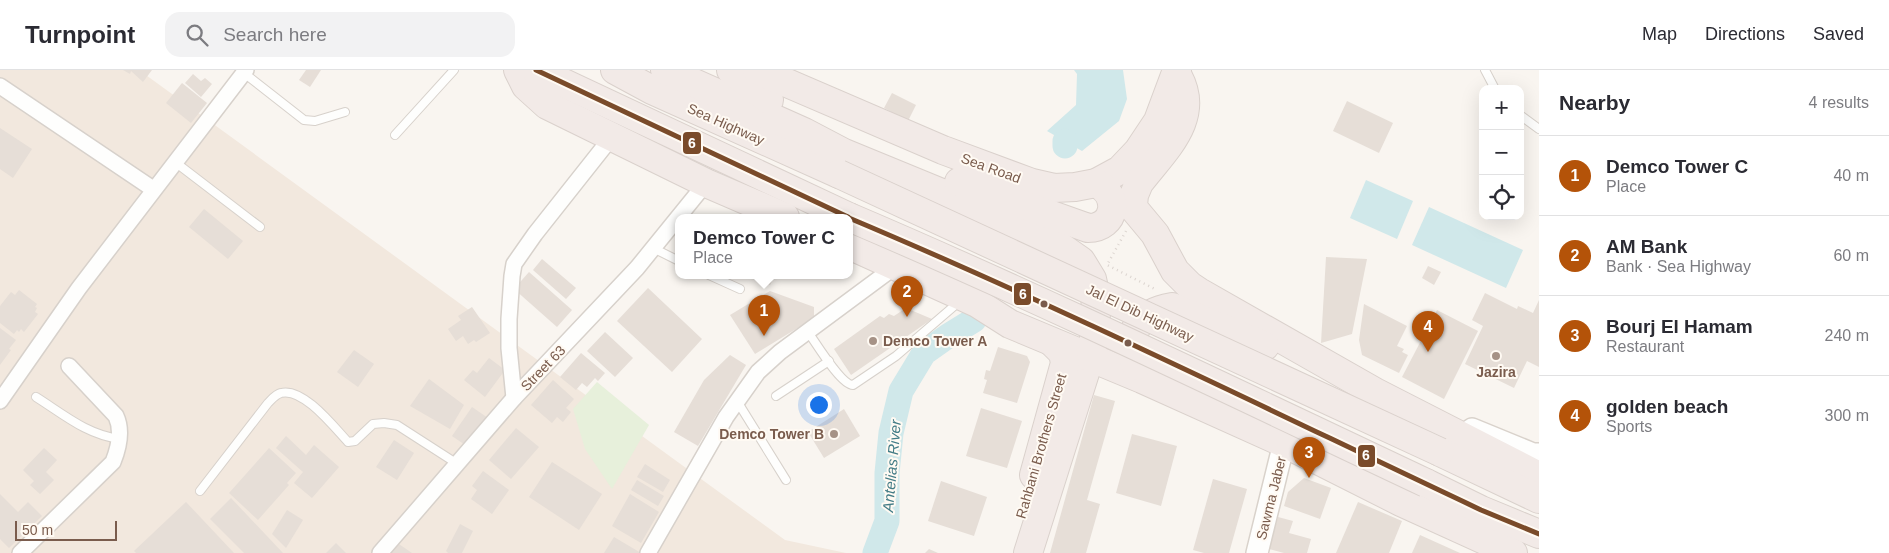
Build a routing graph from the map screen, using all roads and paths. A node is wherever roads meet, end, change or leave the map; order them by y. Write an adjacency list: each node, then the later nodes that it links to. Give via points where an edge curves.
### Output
1 (454, 70): 17 (lane)
2 (518, 70): 18 (highway, via 526,86 547,105)
3 (536, 70): 26 (highway, bridge)
4 (615, 70): 20 (highway, Sea Highway, via 652,90)
5 (665, 70): 16 (highway)
6 (731, 70): 16 (highway)
7 (757, 70): 22 (highway, Sea Road, via 943,150 1032,183 1075,188)
8 (1485, 70): 11 (lane)
9 (245, 71): 13 (lane, via 304,120 315,121); 19 (street)
10 (1177, 72): 22 (highway, Sea Road, via 1158,121 1138,151 1120,170); 46 (highway, via 1185,91 1184,120 1136,188 1135,210 1155,234 1175,271 1190,286)
11 (1493, 85)
12 (0, 86): 23 (street)
13 (345, 112)
14 (1524, 118): 15 (lane)
15 (1539, 129)
16 (804, 132): 20 (highway)
17 (395, 136)
18 (612, 138): 21 (highway); 49 (street, via 534,234 514,264 509,319)
19 (175, 162): 23 (street); 30 (lane)
20 (841, 164): 22 (highway, via 909,164 1088,228 1104,223 1112,208 1109,193); 27 (highway); 59 (highway, Jal El Dib Highway, bridge)
21 (706, 183): 24 (street, Street 63); 25 (highway)
22 (1096, 183)
23 (153, 189): 50 (street)
24 (680, 214)
25 (778, 214)
26 (843, 214)
27 (995, 216): 39 (highway, via 1063,258 1076,279 1076,307 1068,320 1056,326 1043,326); 42 (highway, Rahbani Brothers Street, via 1061,247 1081,261 1092,279 1095,293 1095,333)
28 (853, 219): 61 (highway, bridge, via 1076,318)
29 (675, 220): 33 (street, Street 63)
30 (260, 227)
31 (1128, 229): 36 (path, via 1107,265)
32 (853, 247): 35 (highway)
33 (652, 248): 34 (lane); 49 (street, Street 63)
34 (675, 259)
35 (896, 266): 39 (highway); 40 (street)
36 (1133, 278)
37 (717, 279): 38 (lane)
38 (740, 289)
39 (970, 300): 41 (highway, via 1010,324); 43 (lane, via 857,384 846,384)
40 (808, 332): 43 (lane); 51 (street, via 758,372)
41 (1053, 343): 42 (highway); 67 (highway, Rahbani Brothers Street, via 1063,353 1064,370)
42 (1090, 357): 45 (highway); 68 (highway, Rahbani Brothers Street)
43 (828, 361): 47 (lane)
44 (69, 366): 52 (street, via 116,416)
45 (1142, 379): 46 (highway, via 1132,357 1134,333 1149,313 1172,306); 53 (highway)
46 (1375, 392): 54 (street); 56 (highway)
47 (776, 396)
48 (36, 397): 52 (lane, via 92,432)
49 (514, 398): 55 (street, Street 63)
50 (0, 401)
51 (736, 401): 57 (lane); 66 (street)
52 (120, 439): 64 (street, via 113,462)
53 (1284, 443): 60 (highway); 69 (street, Sawma Jaber)
54 (1539, 454)
55 (456, 463): 58 (lane, via 397,425 384,422 373,424 356,441 348,442 305,398 290,392 279,393); 65 (street, Street 63)
56 (1539, 476)
57 (786, 480)
58 (200, 491)
59 (1539, 499)
60 (1401, 502): 61 (highway); 70 (highway)
61 (1481, 510): 62 (highway)
62 (1528, 530): 63 (highway)
63 (1539, 548)
64 (20, 553)
65 (380, 553)
66 (648, 553)
67 (1009, 553)
68 (1028, 553)
69 (1257, 553)
70 (1513, 553)

